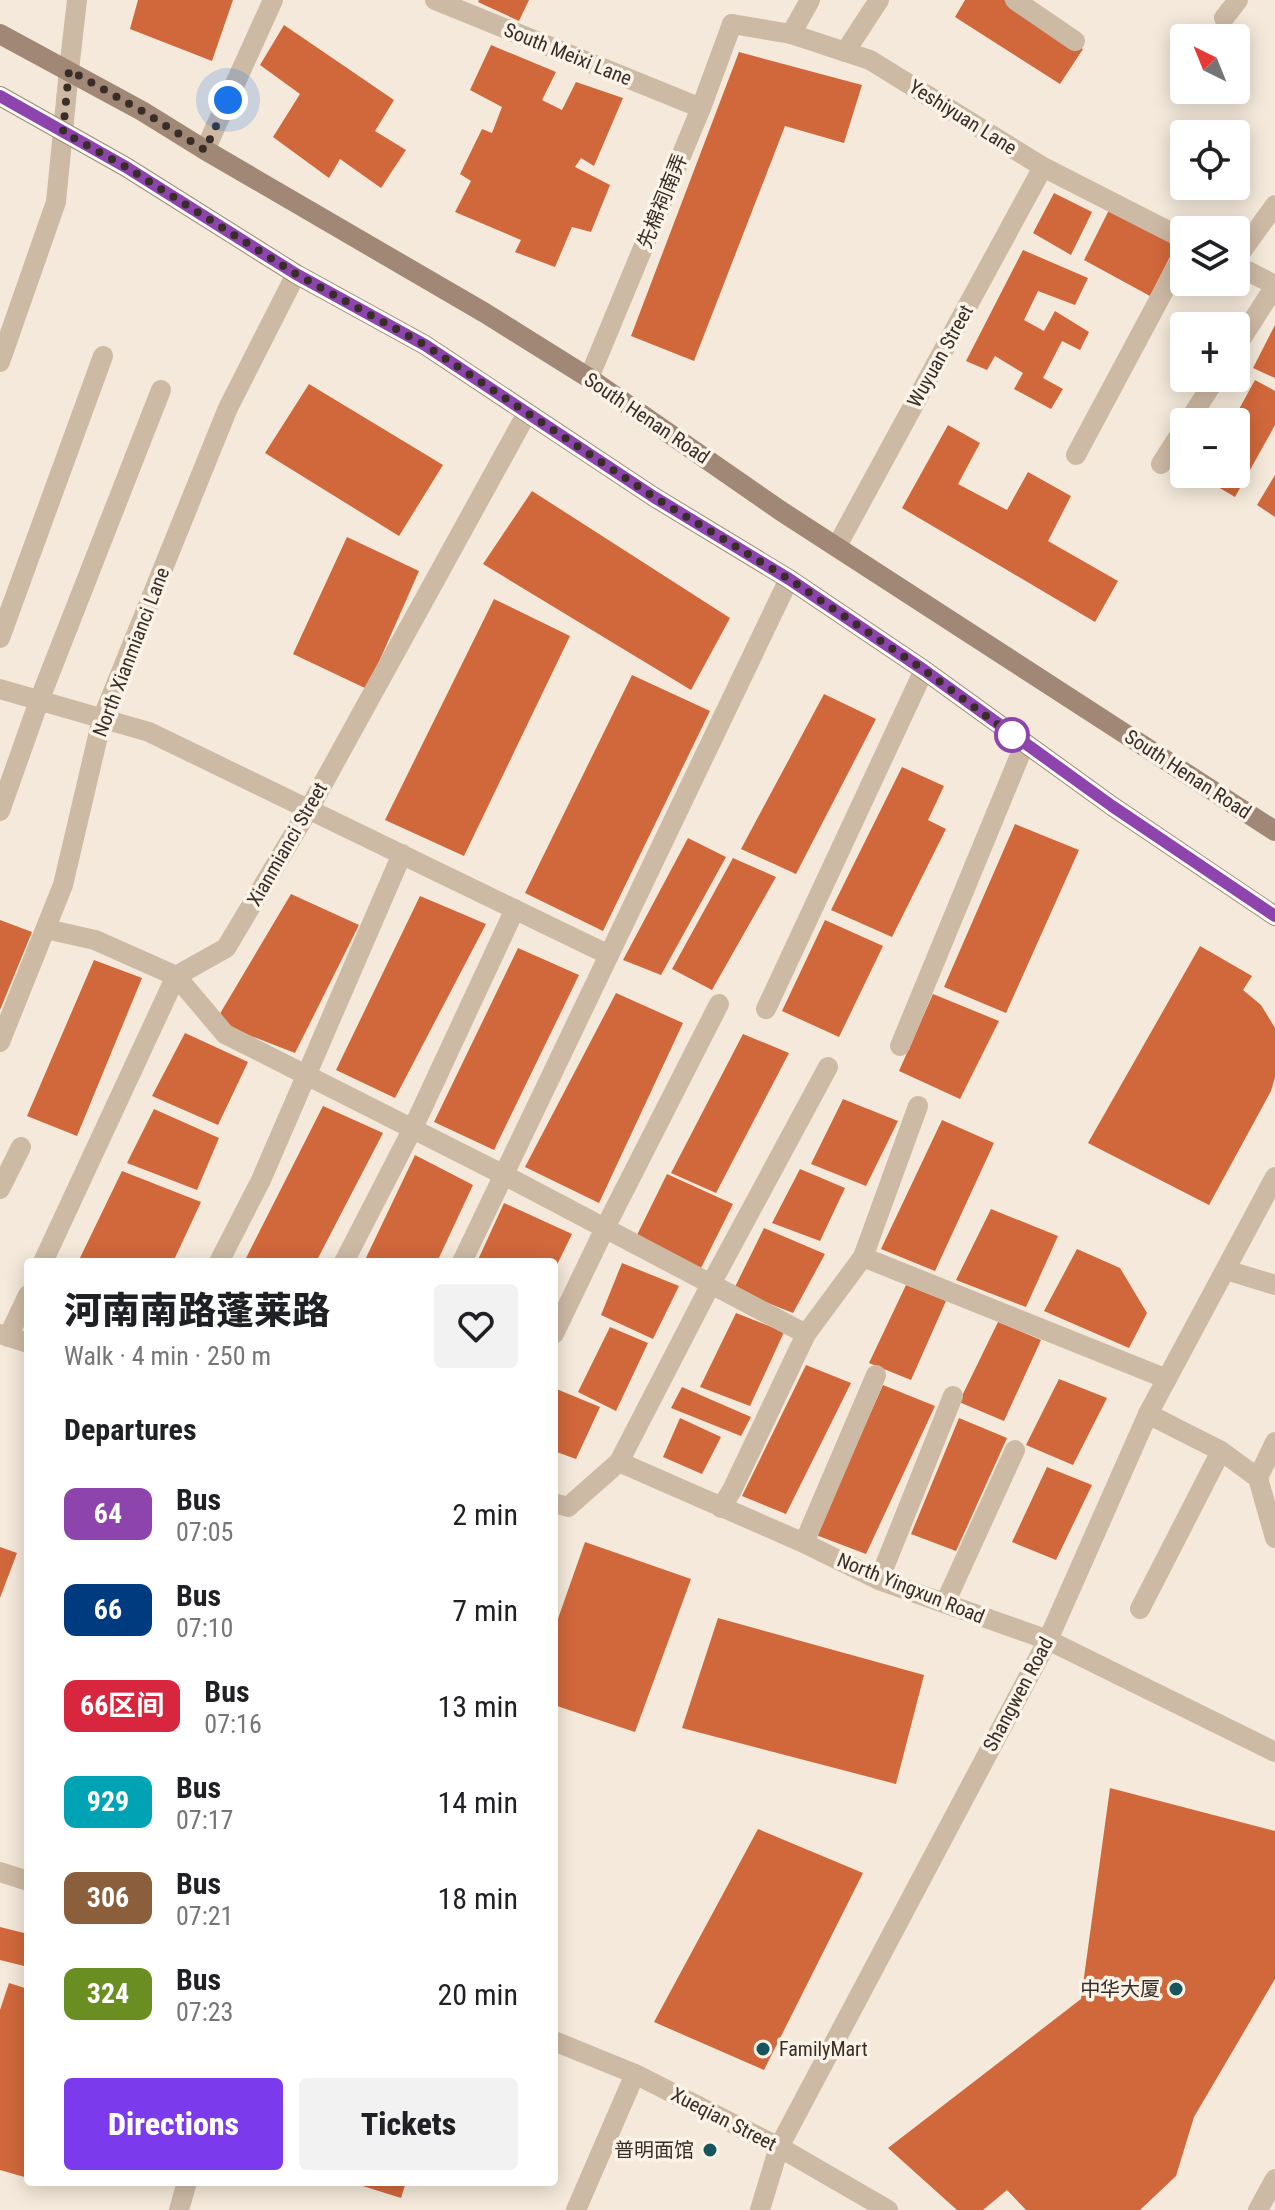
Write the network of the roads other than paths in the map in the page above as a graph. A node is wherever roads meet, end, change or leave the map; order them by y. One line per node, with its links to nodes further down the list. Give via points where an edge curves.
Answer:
1 (77, 0): 14 (street)
2 (273, 0): 18 (street)
3 (435, 0): 16 (street, South Meixi Lane)
4 (810, 0): 11 (street)
5 (879, 0): 13 (street)
6 (1238, 0): 8 (street)
7 (1027, 3): 12 (street)
8 (1224, 18)
9 (732, 24): 11 (street, Yeshiyuan Lane); 16 (street, 先棉祠南弄)
10 (0, 34): 14 (main road, South Henan Road)
11 (791, 34): 13 (street, Yeshiyuan Lane)
12 (1075, 41)
13 (845, 52): 19 (street, Yeshiyuan Lane, via 870,60)
14 (69, 70): 17 (street); 18 (main road, South Henan Road)
15 (0, 96): 17 (main road)
16 (701, 108): 30 (street, 先棉祠南弄)
17 (63, 132): 24 (main road); 29 (street, via 56,202)
18 (205, 150): 30 (main road, South Henan Road)
19 (1043, 167): 21 (street, Yeshiyuan Lane); 36 (street, Wuyuan Street)
20 (1275, 205): 22 (street)
21 (1170, 232)
22 (1250, 240)
23 (1250, 273): 26 (street)
24 (296, 274): 32 (main road, via 425,345); 42 (street, North Xianmianci Lane, via 228,408)
25 (1170, 279): 34 (street)
26 (1275, 286): 27 (street)
27 (1250, 325)
28 (103, 356): 38 (street)
29 (0, 362)
30 (589, 378): 36 (main road, South Henan Road)
31 (161, 390): 41 (street)
32 (527, 413): 37 (main road); 44 (street, Xianmianci Street)
33 (1170, 450): 35 (street)
34 (1076, 455)
35 (1161, 464)
36 (837, 546): 46 (main road, South Henan Road)
37 (789, 579): 39 (main road); 51 (street)
38 (0, 638)
39 (924, 670): 43 (main road); 54 (street)
40 (0, 689): 41 (street)
41 (39, 701): 42 (street); 45 (street)
42 (102, 719): 44 (street, via 149,732); 50 (street, North Xianmianci Lane, via 63,885)
43 (1025, 743): 49 (main road); 56 (street)
44 (309, 809): 47 (street); 52 (street, Xianmianci Street, via 226,948)
45 (0, 811)
46 (1275, 831)
47 (402, 854): 48 (street); 58 (street)
48 (515, 909): 51 (street); 60 (street)
49 (1275, 916)
50 (46, 929): 52 (street, via 95,940); 55 (street, North Xianmianci Lane)
51 (609, 955): 62 (street)
52 (176, 976): 58 (street, via 225,1034); 67 (street)
53 (719, 1004): 65 (street)
54 (766, 1009)
55 (0, 1042)
56 (900, 1046)
57 (828, 1067): 72 (street)
58 (308, 1075): 60 (street); 68 (street)
59 (918, 1106): 66 (street)
60 (413, 1128): 62 (street); 69 (street)
61 (21, 1147): 64 (street)
62 (504, 1175): 65 (street); 70 (street)
63 (1275, 1177): 71 (street, Shangwen Road)
64 (0, 1189)
65 (605, 1228): 72 (street); 75 (street)
66 (863, 1257): 76 (street); 79 (street)
67 (45, 1258)
68 (221, 1258)
69 (346, 1258)
70 (464, 1258)
71 (1226, 1270): 73 (street); 79 (street, Shangwen Road)
72 (711, 1284): 76 (street); 85 (street)
73 (1275, 1285)
74 (24, 1306): 77 (street)
75 (558, 1326)
76 (806, 1334): 88 (street)
77 (12, 1338)
78 (876, 1375): 90 (street)
79 (1167, 1379): 81 (street, Shangwen Road)
80 (953, 1396): 91 (street)
81 (1148, 1414): 84 (street); 94 (street, Shangwen Road)
82 (1275, 1442): 86 (street)
83 (1015, 1450): 92 (street)
84 (1221, 1451): 86 (street); 93 (street)
85 (619, 1462): 87 (street, via 568,1507); 88 (street, North Yingxun Road)
86 (1258, 1478): 89 (street)
87 (558, 1504)
88 (721, 1508): 90 (street, North Yingxun Road)
89 (1275, 1538)
90 (804, 1543): 91 (street, North Yingxun Road)
91 (879, 1580): 92 (street, North Yingxun Road)
92 (945, 1603): 94 (street, North Yingxun Road)
93 (1140, 1609)
94 (1048, 1640): 95 (street, North Yingxun Road); 100 (street, Shangwen Road)
95 (1275, 1752)
96 (0, 1872): 97 (street)
97 (24, 1880)
98 (558, 2043): 99 (street, Xueqian Street)
99 (635, 2074): 100 (street, Xueqian Street); 104 (street)
100 (779, 2147): 105 (street, Shangwen Road); 106 (street, Xueqian Street)
101 (1275, 2179): 107 (street)
102 (186, 2186): 103 (street)
103 (179, 2210)
104 (576, 2210)
105 (760, 2210)
106 (888, 2210)
107 (1258, 2210)

